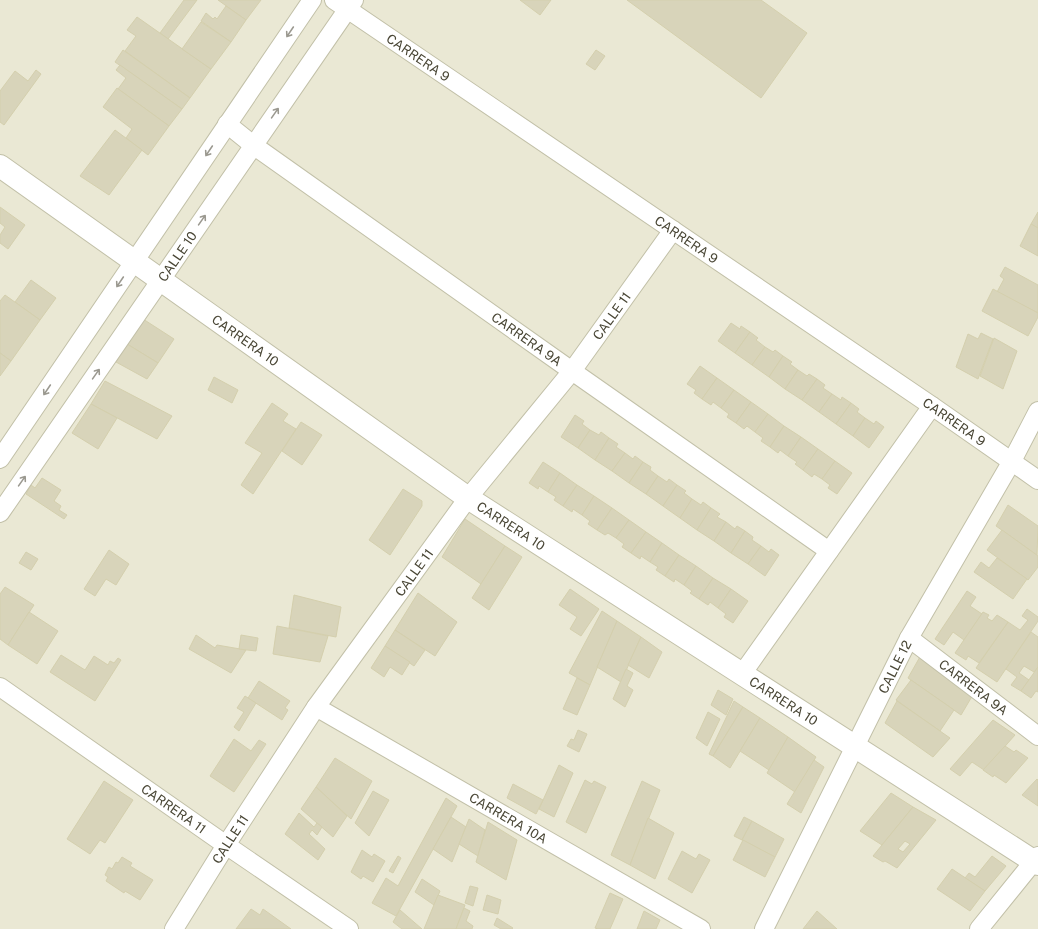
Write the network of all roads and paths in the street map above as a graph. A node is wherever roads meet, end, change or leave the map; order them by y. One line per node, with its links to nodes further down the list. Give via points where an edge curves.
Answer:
1 (312, 0): 3 (street, one-way to 3)
2 (345, 3): 4 (street, CALLE 10, one-way to 2); 6 (street, CARRERA 9)
3 (228, 124): 4 (street, CARRERA 9A); 7 (street, one-way to 7)
4 (253, 145): 8 (street, CALLE 10, one-way to 4); 9 (street, CARRERA 9A)
5 (0, 166): 7 (street, CARRERA 10)
6 (673, 230): 9 (street, CALLE 11); 10 (street, CARRERA 9)
7 (134, 261): 8 (street, CARRERA 10); 12 (street, one-way to 12)
8 (161, 279): 15 (street, CARRERA 10); 16 (street, CALLE 10, one-way to 8)
9 (572, 371): 15 (street, CALLE 11); 17 (street, CARRERA 9A)
10 (932, 406): 13 (street, CARRERA 9); 17 (street)
11 (1038, 411): 13 (street, CALLE 12)
12 (0, 459)
13 (1012, 462): 14 (street, CARRERA 9); 18 (street, CALLE 12)
14 (1038, 480)
15 (468, 498): 19 (street, CARRERA 10); 21 (street, CALLE 11)
16 (0, 513)
17 (829, 551): 19 (street)
18 (909, 638): 22 (street, CARRERA 9A); 23 (street, CALLE 12)
19 (742, 674): 23 (street, CARRERA 10)
20 (0, 687): 24 (street, CARRERA 11)
21 (316, 707): 24 (street, CALLE 11); 28 (street, CARRERA 10A)
22 (1038, 736)
23 (855, 747): 25 (street, CARRERA 10); 29 (street, CALLE 12)
24 (226, 845): 26 (street, CALLE 11); 27 (street, CARRERA 11)
25 (1037, 860): 30 (street)
26 (174, 929)
27 (349, 929)
28 (701, 929)
29 (764, 929)
30 (979, 929)

